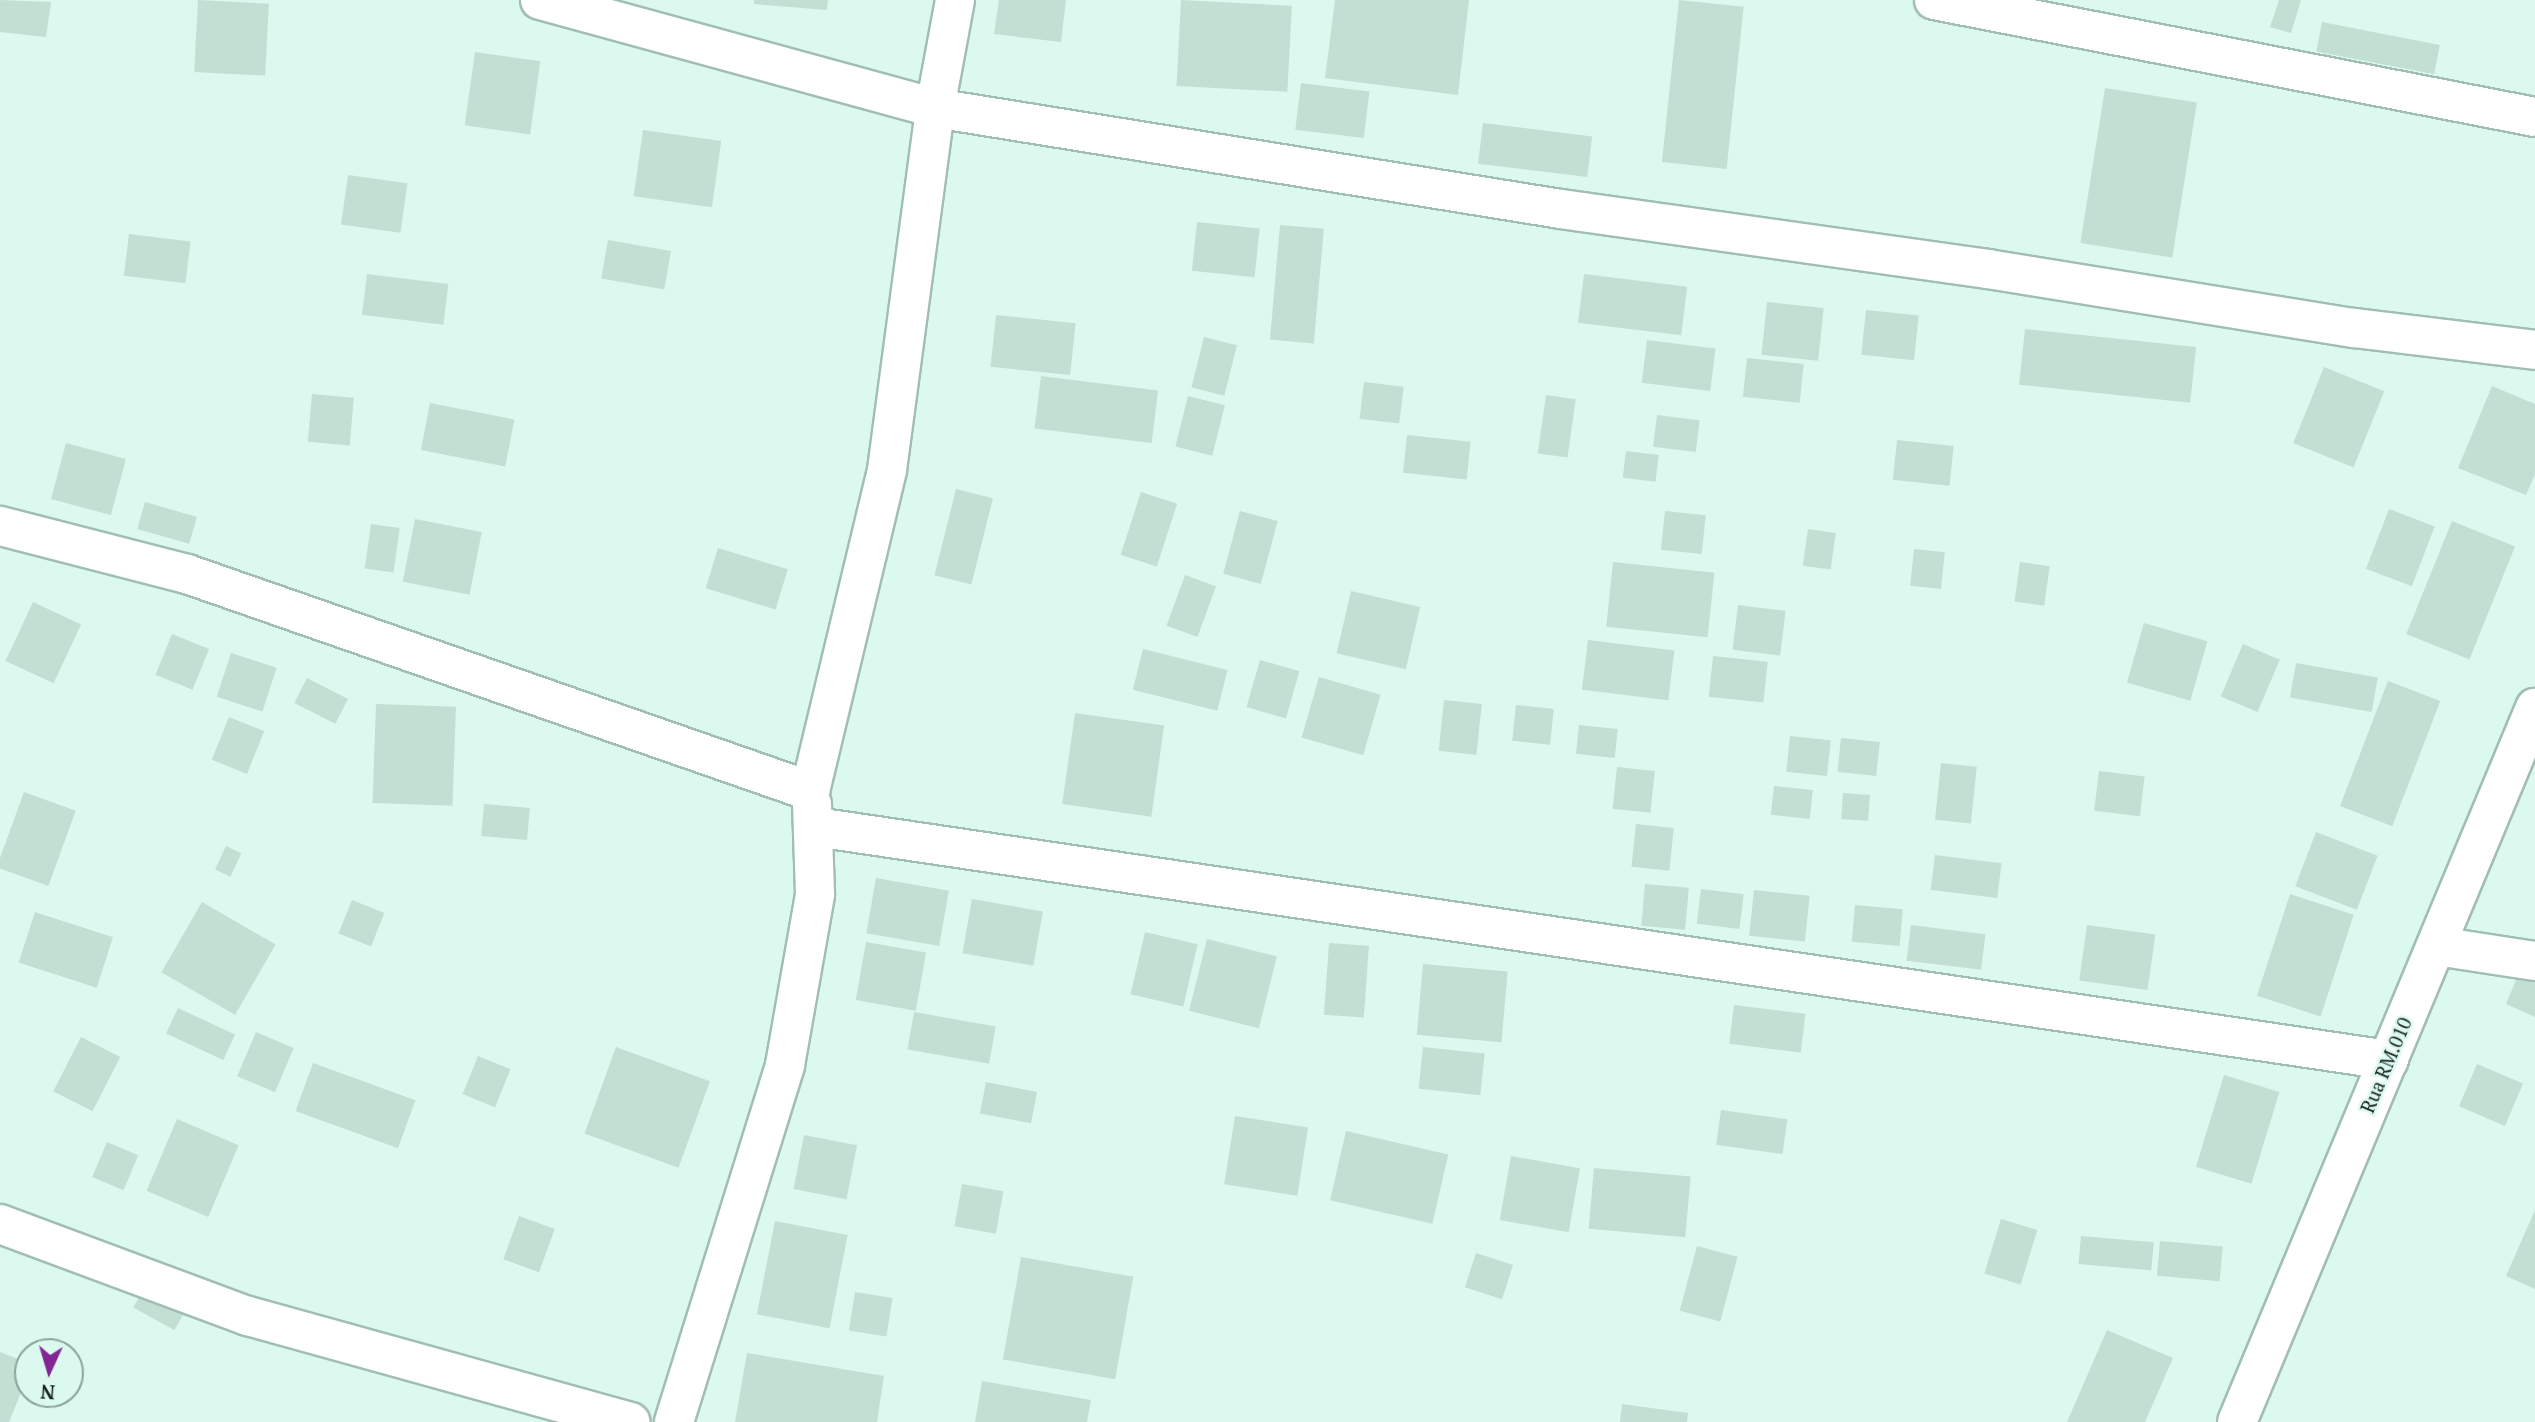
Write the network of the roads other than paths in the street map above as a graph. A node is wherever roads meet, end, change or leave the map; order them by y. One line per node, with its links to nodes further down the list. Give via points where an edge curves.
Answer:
1 (540, 0): 4 (street)
2 (955, 0): 4 (street)
3 (1934, 0): 5 (street)
4 (935, 108): 6 (street, via 1561,209 1988,269 2354,328); 9 (street, via 887,470)
5 (2535, 117)
6 (2535, 350)
7 (0, 526): 9 (street, via 187,574)
8 (2535, 708): 10 (street, Rua RM.010)
9 (813, 809): 12 (street); 15 (street, via 815,894 785,1065)
10 (2436, 946): 11 (street); 12 (street, Rua RM.010)
11 (2535, 961)
12 (2389, 1060): 16 (street, Rua RM.010)
13 (0, 1224): 14 (street, via 248,1316)
14 (631, 1422)
15 (674, 1422)
16 (2237, 1422)

